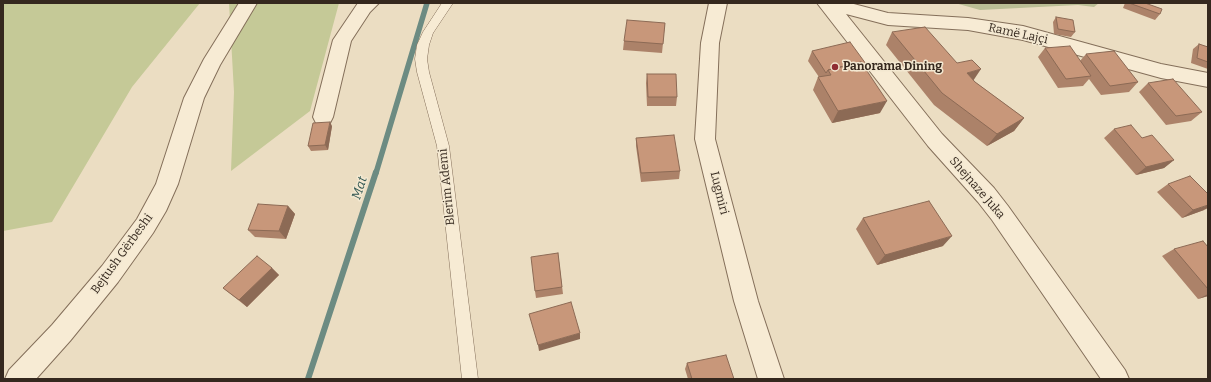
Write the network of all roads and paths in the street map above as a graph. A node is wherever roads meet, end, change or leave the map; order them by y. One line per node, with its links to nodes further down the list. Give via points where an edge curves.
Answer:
1 (248, 3): 8 (street, Bejtush Gërbeshi, via 211,64 194,98 167,184 145,226 110,274 61,333)
2 (370, 3): 7 (street, via 342,40)
3 (448, 3): 9 (lane, Blerim Ademi, via 428,32 421,59 422,72 443,146)
4 (718, 3): 10 (street, Lugmiri, via 710,43 705,139 746,302)
5 (827, 4): 6 (street, Ramë Lajçi, via 888,19 968,24 1023,33 1161,71); 11 (street, Shejnaze Juka, via 935,140 995,207)
6 (1208, 80)
7 (323, 117)
8 (18, 379)
9 (470, 379)
10 (771, 379)
11 (1116, 379)

